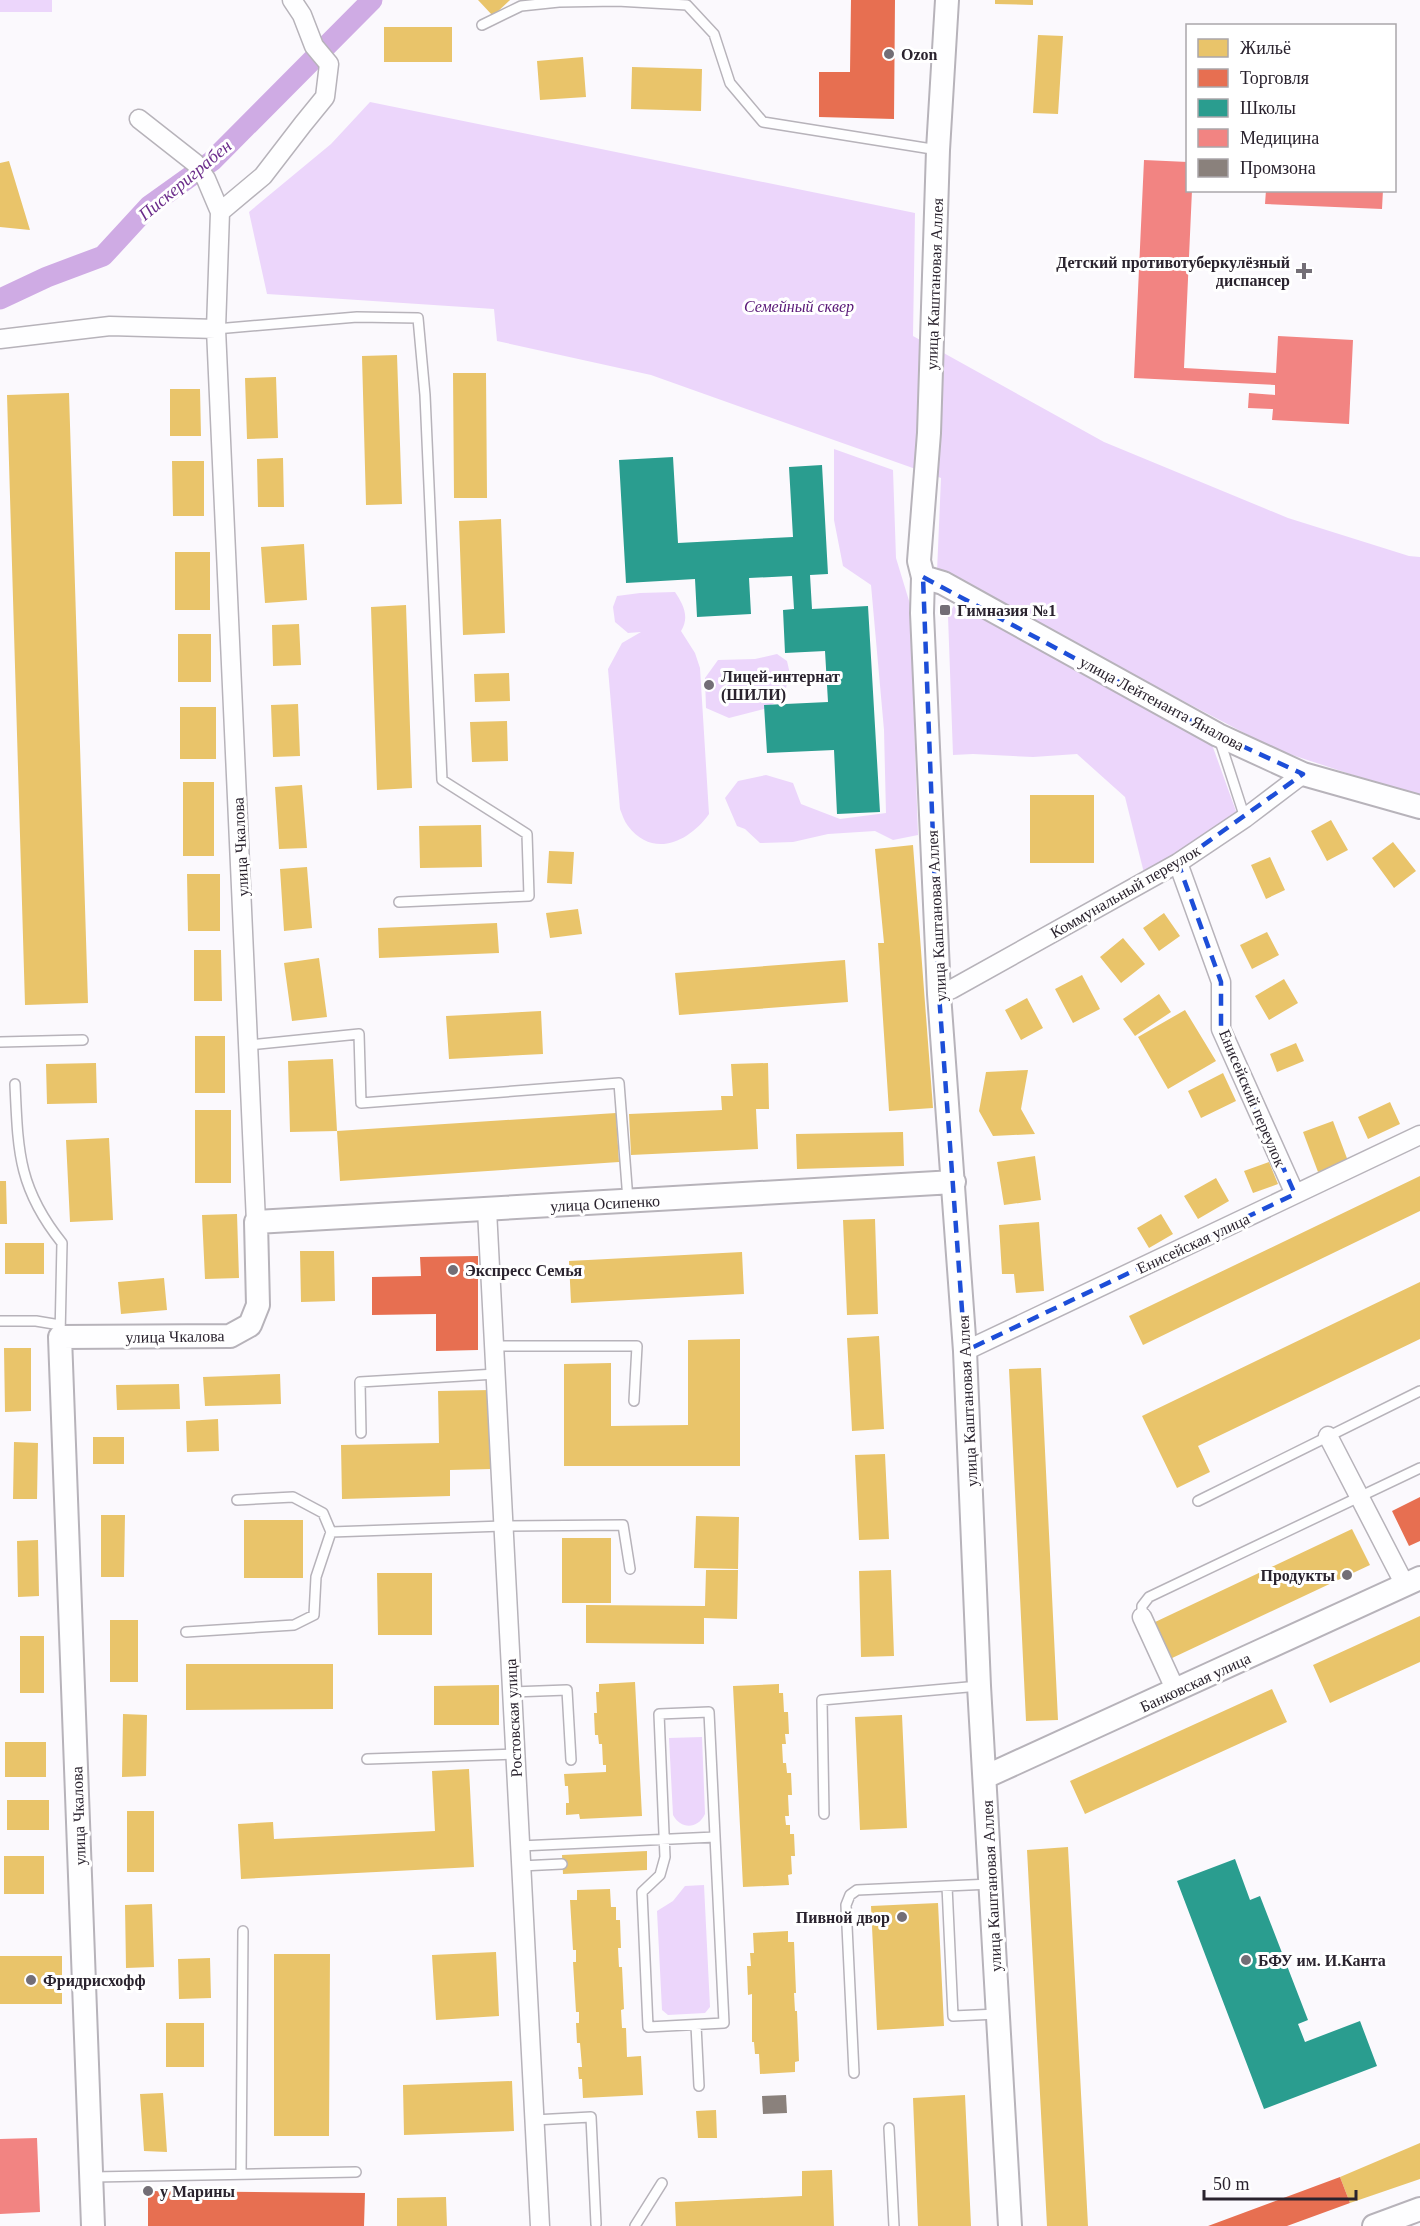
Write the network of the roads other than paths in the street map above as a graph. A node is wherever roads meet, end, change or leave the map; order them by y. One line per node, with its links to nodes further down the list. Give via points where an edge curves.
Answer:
1 (292, 0): 6 (street, via 314,46 329,64 326,98 263,176)
2 (947, 0): 5 (street, улица Каштановая Аллея)
3 (483, 25): 5 (lane, via 521,6 559,2 687,5 714,34 730,83 764,122)
4 (139, 119): 6 (street, via 195,163)
5 (938, 150): 9 (street, улица Каштановая Аллея, via 929,433 919,561)
6 (220, 212): 7 (street, улица Чкалова)
7 (216, 329): 8 (street, via 110,326); 15 (lane, via 357,317 418,318 426,395 442,780 527,834 529,896); 19 (street, улица Чкалова)
8 (0, 339)
9 (922, 573): 10 (street, улица Лейтенанта Яналова); 16 (street, улица Каштановая Аллея)
10 (1218, 735): 11 (street, улица Лейтенанта Яналова); 13 (lane)
11 (1303, 774): 12 (street, улица Лейтенанта Яналова); 13 (street, Коммунальный переулок)
12 (1420, 807)
13 (1245, 818): 14 (street, Коммунальный переулок)
14 (1178, 863): 16 (street, Коммунальный переулок); 23 (street, Енисейский переулок, via 1221,982 1221,1029)
15 (399, 902)
16 (939, 994): 22 (street, улица Каштановая Аллея)
17 (83, 1040): 18 (lane)
18 (0, 1042)
19 (248, 1045): 24 (lane, via 359,1034 361,1103 619,1083); 26 (street, улица Чкалова)
20 (15, 1083): 28 (lane, via 18,1149 24,1179 47,1225 62,1243)
21 (1420, 1135): 23 (street, Енисейская улица)
22 (954, 1182): 24 (street, улица Осипенко); 30 (street, улица Каштановая Аллея)
23 (1295, 1194): 30 (street, Енисейская улица)
24 (629, 1202): 25 (street, улица Осипенко)
25 (487, 1210): 26 (street, улица Осипенко); 29 (street, Ростовская улица)
26 (256, 1222): 28 (street, улица Чкалова, via 258,1305 250,1325 230,1336)
27 (0, 1321): 28 (lane, via 36,1321)
28 (60, 1331): 70 (street, улица Чкалова)
29 (494, 1346): 31 (street, Ростовская улица); 33 (lane, via 637,1346)
30 (965, 1352): 46 (street, улица Каштановая Аллея)
31 (496, 1374): 34 (lane, via 360,1382); 40 (street, Ростовская улица)
32 (1420, 1391): 35 (lane)
33 (634, 1401)
34 (361, 1433)
35 (1328, 1436): 37 (street, Банковская улица); 39 (lane)
36 (1420, 1468): 37 (lane)
37 (1359, 1496): 43 (street, Банковская улица); 44 (lane, via 1149,1597 1142,1606)
38 (237, 1500): 41 (lane, via 293,1497 323,1513)
39 (1198, 1501)
40 (503, 1526): 41 (lane); 42 (lane, via 623,1525); 48 (street, Ростовская улица)
41 (331, 1532): 45 (lane, via 316,1577 314,1615 294,1625)
42 (630, 1569)
43 (1412, 1581): 47 (street, Банковская улица)
44 (1142, 1617): 47 (street)
45 (186, 1632)
46 (979, 1686): 52 (street, улица Каштановая Аллея); 53 (lane, via 822,1700)
47 (1176, 1691): 52 (street, Банковская улица)
48 (512, 1692): 49 (street, Ростовская улица); 51 (lane, via 567,1690)
49 (515, 1754): 50 (lane); 56 (street, Ростовская улица)
50 (367, 1759)
51 (571, 1760)
52 (985, 1777): 59 (street, улица Каштановая Аллея)
53 (824, 1814)
54 (715, 1837): 55 (lane); 55 (lane, via 709,1712 659,1714); 63 (lane, via 724,2023)
55 (665, 1839): 56 (lane); 63 (lane, via 660,1875 642,1892 648,2027)
56 (520, 1846): 58 (street, Ростовская улица)
57 (562, 1864): 58 (lane)
58 (521, 1866): 66 (street, Ростовская улица)
59 (991, 1884): 60 (lane); 62 (street, улица Каштановая Аллея)
60 (947, 1886): 62 (lane, via 953,2016); 64 (lane, via 857,1890 850,1895 846,1905)
61 (243, 1931): 69 (lane)
62 (998, 2014): 78 (street, улица Каштановая Аллея)
63 (696, 2025): 65 (lane)
64 (854, 2073)
65 (699, 2086)
66 (534, 2120): 73 (lane, via 591,2117); 75 (street, Ростовская улица)
67 (889, 2128): 77 (lane)
68 (356, 2172): 69 (lane)
69 (241, 2174): 70 (lane)
70 (90, 2177): 74 (street, улица Чкалова)
71 (662, 2183): 76 (lane)
72 (1420, 2210): 79 (street)
73 (596, 2224)
74 (93, 2226)
75 (540, 2226)
76 (635, 2226)
77 (894, 2226)
78 (1010, 2226)
79 (1374, 2226)

